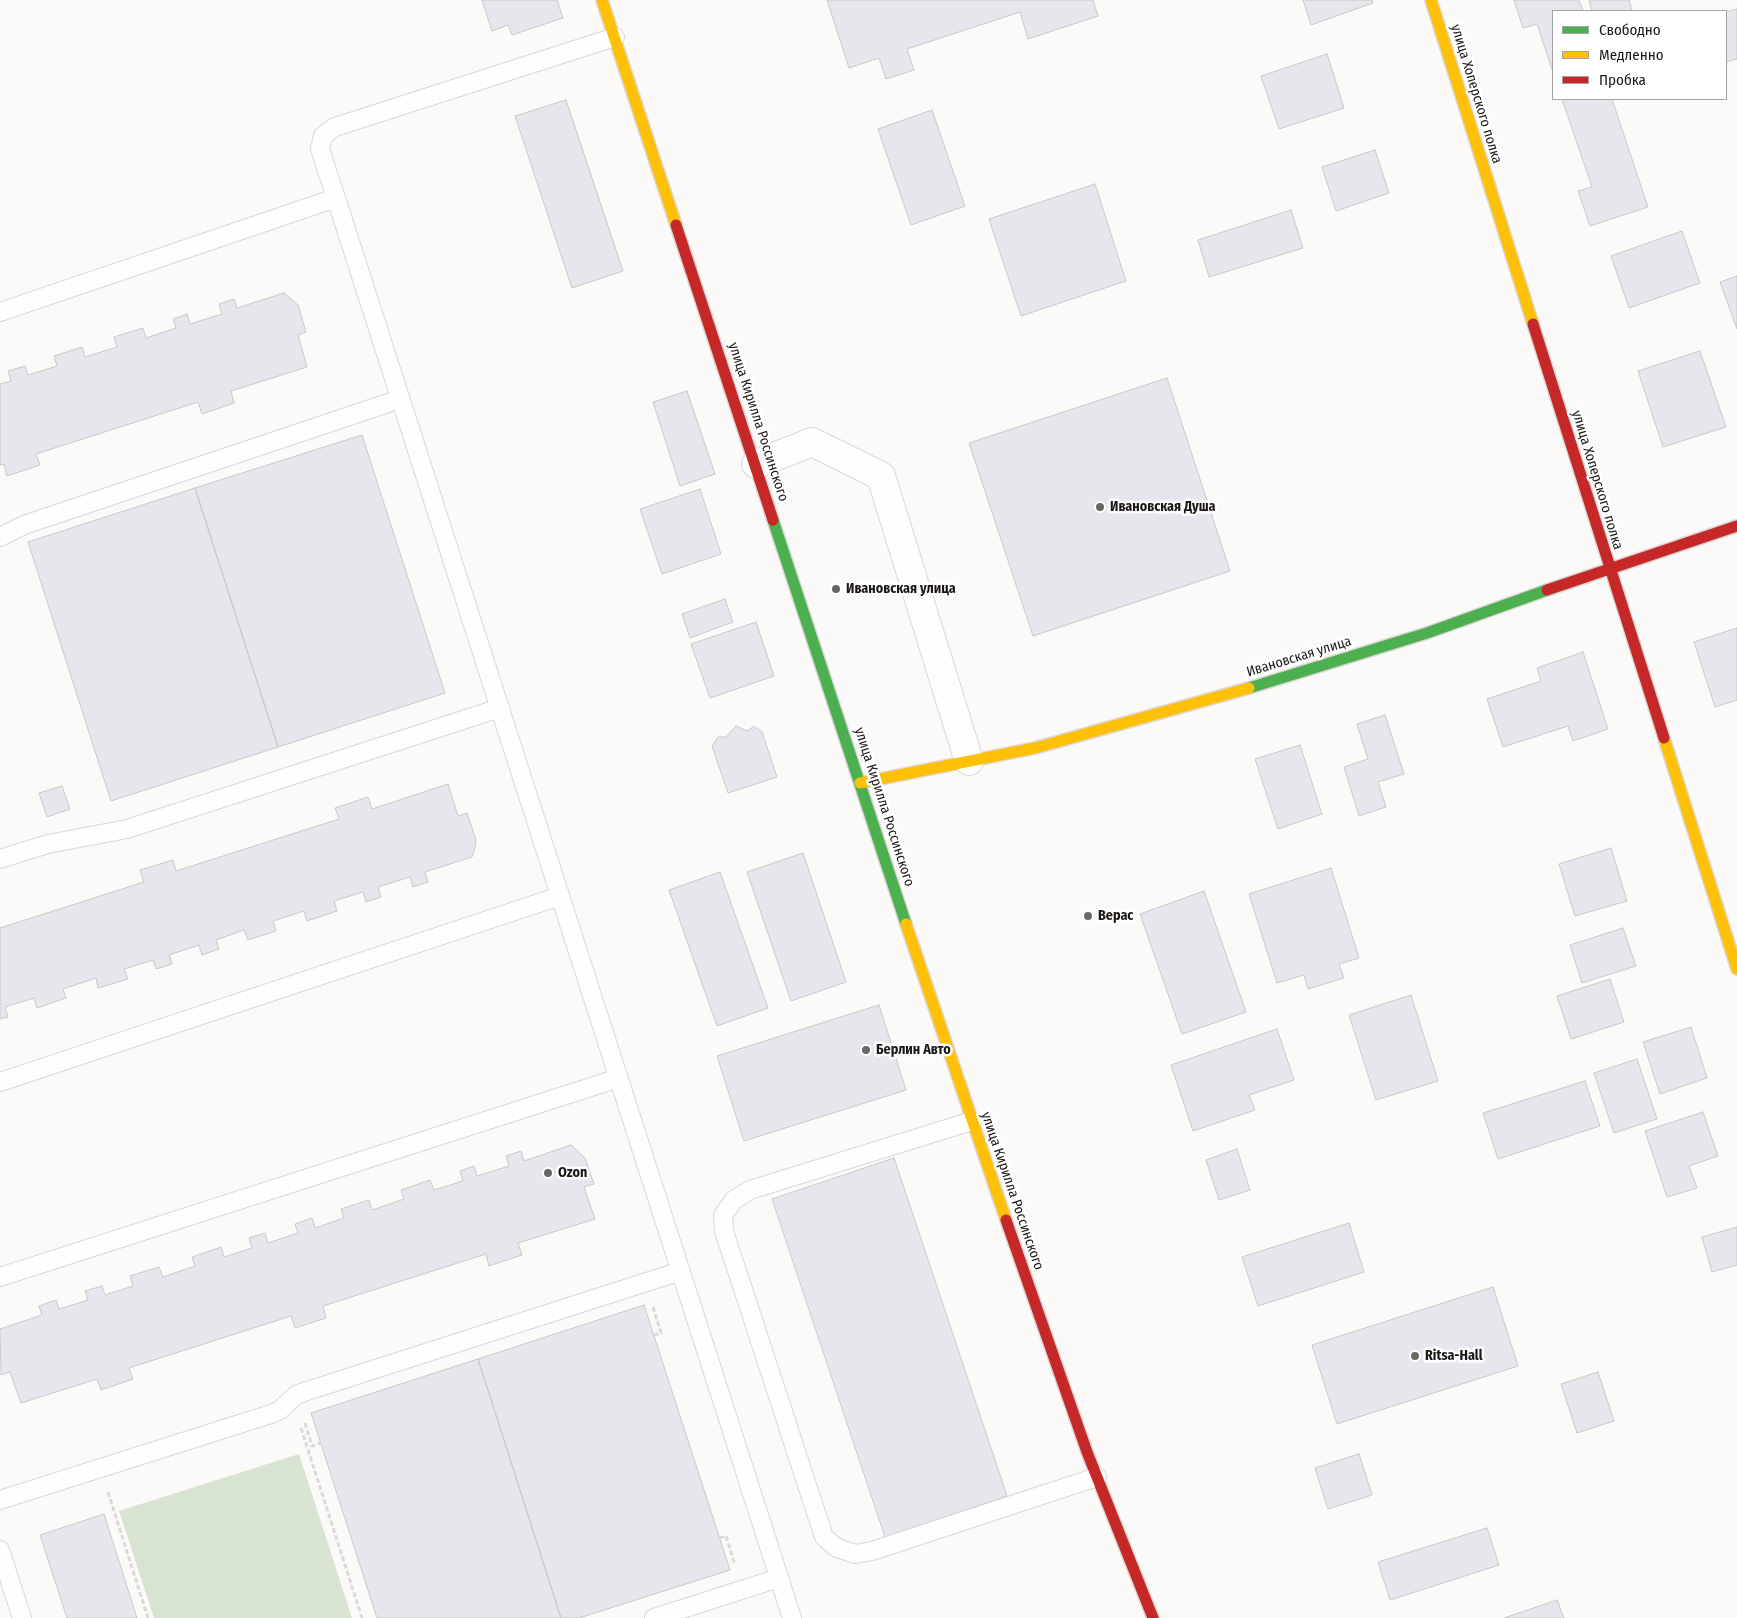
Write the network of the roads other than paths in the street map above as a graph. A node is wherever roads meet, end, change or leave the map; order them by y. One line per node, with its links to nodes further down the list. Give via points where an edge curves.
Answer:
1 (602, 0): 3 (street, улица Кирилла Россинского)
2 (1431, 0): 10 (street, улица Хоперского полка)
3 (615, 37): 4 (lane, via 335,127 323,136 320,149); 7 (street, улица Кирилла Россинского)
4 (336, 198): 5 (lane); 6 (lane)
5 (0, 312)
6 (400, 399): 9 (lane, via 24,525); 11 (lane)
7 (756, 464): 12 (street, via 812,442 882,476); 13 (street, улица Кирилла Россинского)
8 (1737, 526): 10 (street, Ивановская улица)
9 (0, 537)
10 (1609, 568): 12 (street, Ивановская улица, via 1427,633 1186,707 1035,748); 16 (street, улица Хоперского полка)
11 (500, 708): 14 (lane, via 127,829 48,844); 15 (lane)
12 (969, 762): 13 (street, Ивановская улица)
13 (860, 783): 19 (street, улица Кирилла Россинского)
14 (0, 859)
15 (560, 896): 17 (lane); 18 (lane)
16 (1737, 969)
17 (619, 1078): 20 (lane); 21 (lane)
18 (0, 1082)
19 (972, 1121): 22 (street, улица Кирилла Россинского); 22 (lane, via 750,1190 734,1200 723,1215 724,1232 824,1537 837,1548 854,1554 872,1551)
20 (681, 1271): 23 (lane, via 307,1391 271,1414); 25 (lane)
21 (0, 1278)
22 (1097, 1477): 29 (street, улица Кирилла Россинского)
23 (0, 1500)
24 (0, 1550): 26 (lane)
25 (779, 1578): 27 (lane); 28 (lane)
26 (22, 1618)
27 (654, 1618)
28 (792, 1618)
29 (1153, 1618)

